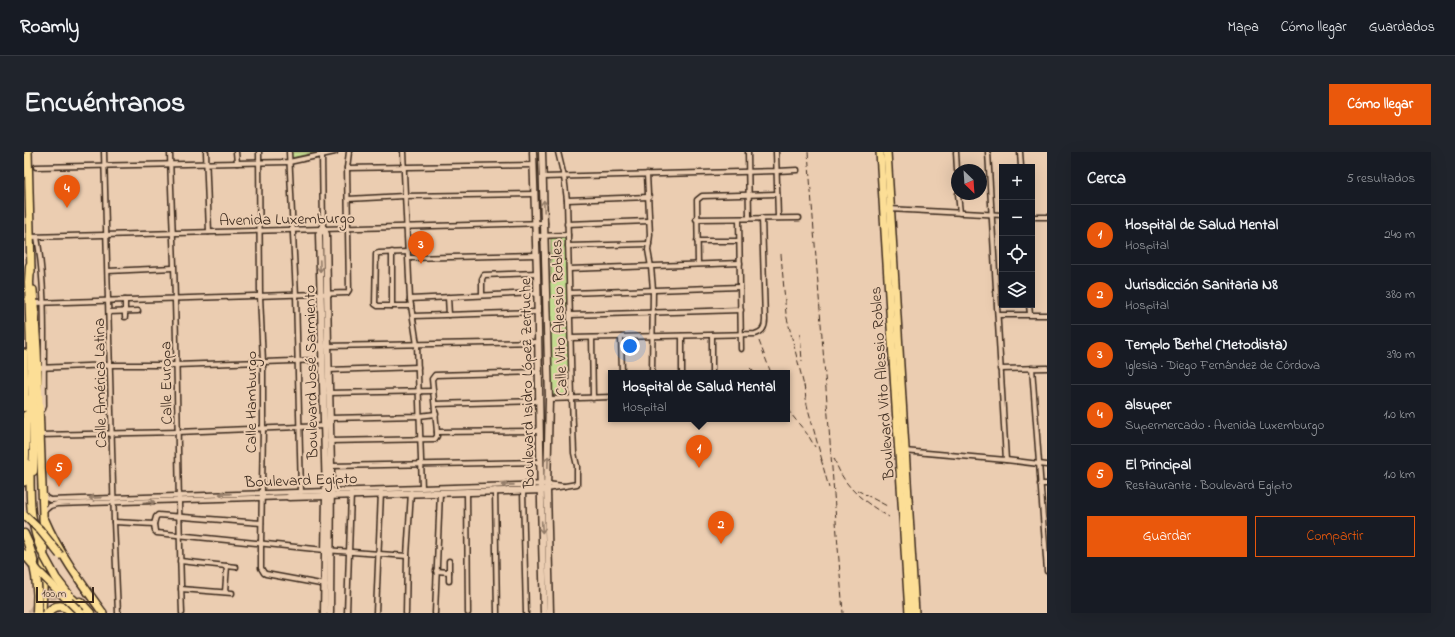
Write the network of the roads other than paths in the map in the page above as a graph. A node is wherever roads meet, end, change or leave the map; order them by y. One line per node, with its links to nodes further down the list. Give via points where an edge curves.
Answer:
1 (28, 152): 76 (main road)
2 (104, 152): 30 (street, Calle América Latina)
3 (170, 152): 26 (street, Calle Europa)
4 (206, 152): 23 (street)
5 (236, 152): 24 (street)
6 (259, 152): 25 (street, Calle Hamburgo)
7 (289, 152): 22 (street)
8 (335, 152): 21 (street)
9 (349, 152): 33 (street)
10 (403, 152): 31 (street)
11 (533, 152): 29 (main road, Boulevard Isidro López Zertuche)
12 (542, 152): 38 (main road, Boulevard Isidro López Zertuche)
13 (558, 152): 39 (street, Calle Vito Alessio Robles)
14 (748, 152): 35 (street)
15 (776, 152): 36 (street)
16 (880, 152): 40 (main road, Boulevard Vito Alessio Robles)
17 (887, 152): 40 (main road, Boulevard Vito Alessio Robles)
18 (956, 152): 27 (street)
19 (988, 152): 51 (street)
20 (1020, 152): 28 (street)
21 (323, 153): 22 (street); 66 (street, Boulevard José Sarmiento)
22 (289, 162): 25 (street); 69 (street)
23 (207, 163): 24 (street); 26 (street); 70 (street)
24 (237, 163): 25 (street)
25 (259, 163): 68 (street, Calle Hamburgo)
26 (170, 164): 30 (street); 71 (street, Calle Europa)
27 (957, 164)
28 (1021, 164)
29 (534, 165): 31 (street); 41 (main road, Boulevard Isidro López Zertuche)
30 (104, 166): 32 (street); 72 (street, Calle América Latina)
31 (403, 166): 33 (street); 43 (street)
32 (36, 168)
33 (347, 168): 46 (street)
34 (797, 170): 36 (street)
35 (748, 172): 36 (street); 37 (street); 44 (street)
36 (777, 172): 42 (street)
37 (647, 174): 39 (street); 45 (street)
38 (543, 177): 39 (street); 62 (main road, Boulevard Isidro López Zertuche, one-way to 38)
39 (564, 177): 47 (street, Calle Vito Alessio Robles)
40 (885, 180): 49 (main road, Boulevard Vito Alessio Robles)
41 (534, 194): 43 (street); 63 (main road, Boulevard Isidro López Zertuche)
42 (777, 194): 44 (street); 54 (street)
43 (404, 196): 46 (street); 65 (street)
44 (748, 196): 56 (street); 59 (street, via 702,196 697,200)
45 (648, 197): 47 (street); 61 (street)
46 (348, 199): 67 (street)
47 (567, 200): 64 (street, Calle Vito Alessio Robles)
48 (959, 200): 50 (street)
49 (887, 208): 50 (street); 176 (main road, Boulevard Vito Alessio Robles)
50 (960, 213): 51 (street)
51 (991, 215): 52 (street); 121 (street)
52 (999, 215)
53 (1035, 216): 55 (street)
54 (778, 217): 57 (street); 58 (street)
55 (1047, 217)
56 (749, 218): 57 (street); 60 (street)
57 (762, 218): 125 (street, via 765,326 762,331 755,334)
58 (799, 218)
59 (696, 219): 60 (street); 78 (street)
60 (739, 219): 79 (street)
61 (650, 221): 64 (street); 80 (street)
62 (545, 223): 63 (street, Avenida Luxemburgo); 75 (main road, Boulevard Isidro López Zertuche)
63 (535, 224): 65 (street, Avenida Luxemburgo); 74 (main road, Boulevard Isidro López Zertuche)
64 (568, 224): 73 (street, Calle Vito Alessio Robles)
65 (406, 227): 67 (street, Avenida Luxemburgo); 83 (street)
66 (323, 228): 67 (street, Avenida Luxemburgo); 69 (street, Avenida Luxemburgo); 97 (main road, Boulevard José Sarmiento, via 326,234)
67 (348, 229): 97 (street, via 349,290 346,293)
68 (260, 230): 69 (street, Avenida Luxemburgo); 70 (street, Avenida Luxemburgo); 101 (street, Calle Hamburgo)
69 (293, 230): 99 (street)
70 (209, 232): 71 (street, Avenida Luxemburgo)
71 (172, 233): 72 (street, Avenida Luxemburgo); 90 (street, Calle Europa)
72 (107, 235): 77 (street, Avenida Luxemburgo); 92 (street, Calle América Latina)
73 (568, 235): 75 (street); 81 (street, Calle Vito Alessio Robles)
74 (536, 236): 75 (street); 84 (main road, Boulevard Isidro López Zertuche)
75 (545, 236): 159 (main road, Boulevard Isidro López Zertuche)
76 (30, 237): 77 (street, Avenida Luxemburgo); 88 (main road)
77 (37, 237): 107 (street)
78 (697, 241): 79 (street); 87 (street)
79 (739, 241): 86 (street)
80 (649, 244): 81 (street); 89 (street)
81 (568, 246): 91 (street, Calle Vito Alessio Robles)
82 (392, 252): 83 (street); 109 (street); 109 (street, via 375,255 375,304)
83 (408, 252): 85 (street)
84 (536, 255): 85 (street); 93 (main road, Boulevard Isidro López Zertuche)
85 (409, 258): 104 (street)
86 (740, 263): 87 (street); 94 (street)
87 (698, 264): 89 (street)
88 (30, 266): 108 (main road); 183 (highway)
89 (651, 267): 91 (street); 95 (street)
90 (173, 268): 92 (street); 103 (street, Calle Europa)
91 (569, 269): 96 (street, Calle Vito Alessio Robles)
92 (108, 271): 106 (street, Calle América Latina)
93 (537, 273): 98 (main road, Boulevard Isidro López Zertuche); 100 (street, via 484,275)
94 (740, 287): 95 (street); 112 (street)
95 (653, 290): 96 (street); 117 (street)
96 (570, 292): 120 (street, Calle Vito Alessio Robles)
97 (324, 294): 99 (street); 134 (main road, Boulevard José Sarmiento)
98 (537, 294): 100 (street); 116 (main road, Boulevard Isidro López Zertuche)
99 (296, 295): 101 (street); 137 (street)
100 (482, 295): 102 (street)
101 (260, 296): 103 (street); 139 (street, Calle Hamburgo)
102 (448, 297): 104 (street); 119 (street)
103 (175, 299): 105 (street); 141 (street, Calle Europa)
104 (410, 299): 110 (street)
105 (125, 300): 106 (street); 115 (street)
106 (109, 301): 107 (street); 114 (street, Calle América Latina)
107 (44, 303): 108 (street); 143 (street)
108 (34, 304): 143 (main road)
109 (392, 306): 110 (street)
110 (411, 306): 123 (street)
111 (1030, 308): 118 (street)
112 (741, 310): 117 (street); 125 (street)
113 (138, 311): 115 (street)
114 (109, 312): 115 (street); 140 (street, Calle América Latina)
115 (125, 312): 124 (street)
116 (536, 312): 119 (street); 132 (main road, Boulevard Isidro López Zertuche)
117 (653, 312): 120 (street); 127 (street)
118 (1030, 314): 121 (street); 122 (street)
119 (449, 315): 123 (street)
120 (571, 315): 130 (street, Calle Vito Alessio Robles)
121 (998, 315): 144 (street)
122 (1047, 315)
123 (414, 316): 133 (street)
124 (125, 317)
125 (741, 334): 126 (street); 135 (street)
126 (712, 335): 128 (street); 151 (street)
127 (653, 336): 128 (street); 129 (street); 149 (street)
128 (682, 336): 150 (street)
129 (622, 337): 131 (street); 148 (street)
130 (571, 338): 131 (street); 157 (street, Calle Vito Alessio Robles)
131 (592, 338): 158 (street)
132 (538, 342): 133 (street); 152 (main road, Boulevard Isidro López Zertuche)
133 (417, 345): 134 (street); 142 (street)
134 (325, 346): 138 (main road, Boulevard José Sarmiento); 147 (main road, Boulevard José Sarmiento)
135 (741, 349)
136 (24, 353): 161 (main road)
137 (298, 360): 138 (street); 139 (street); 167 (street)
138 (322, 360): 155 (main road, Boulevard José Sarmiento)
139 (263, 362): 141 (street); 168 (street, Calle Hamburgo)
140 (111, 365): 141 (street); 143 (street); 171 (street, Calle América Latina)
141 (176, 365): 170 (street, Calle Europa)
142 (418, 367): 147 (street); 153 (street)
143 (40, 368): 173 (main road)
144 (1000, 368): 145 (street); 177 (street)
145 (1032, 368): 146 (street); 180 (street)
146 (1047, 368)
147 (328, 370): 155 (main road, Boulevard José Sarmiento)
148 (622, 370)
149 (652, 370)
150 (682, 370)
151 (712, 370)
152 (538, 372): 154 (street, via 435,375 432,379); 160 (main road, Boulevard Isidro López Zertuche)
153 (418, 391): 154 (street); 155 (street); 164 (street)
154 (433, 391): 162 (street)
155 (326, 393): 165 (main road, Boulevard José Sarmiento); 166 (main road, Boulevard José Sarmiento)
156 (608, 397): 158 (street)
157 (572, 398): 158 (street); 159 (street); 185 (street, Calle Vito Alessio Robles)
158 (593, 398)
159 (549, 399): 188 (main road, Boulevard Isidro López Zertuche, one-way to 159)
160 (539, 401): 162 (street); 169 (main road, Boulevard Isidro López Zertuche)
161 (25, 403): 184 (main road); 238 (main road, bridge, via 29,409 30,421 29,497 32,524 44,556 61,585)
162 (435, 404): 163 (street)
163 (436, 414): 164 (street); 172 (street)
164 (420, 416): 165 (street); 174 (street)
165 (330, 418): 175 (main road, Boulevard José Sarmiento)
166 (324, 426): 167 (street); 175 (main road, Boulevard José Sarmiento)
167 (299, 427): 168 (street); 196 (street)
168 (263, 428): 170 (street); 201 (street, Calle Hamburgo)
169 (539, 431): 172 (street); 178 (main road, Boulevard Isidro López Zertuche)
170 (178, 432): 171 (street); 200 (street, Calle Europa)
171 (112, 433): 173 (street); 203 (street, Calle América Latina)
172 (437, 434): 174 (street, via 435,439)
173 (39, 435): 195 (main road)
174 (420, 440): 175 (street); 179 (street)
175 (328, 441): 182 (main road, Boulevard José Sarmiento); 199 (main road, Boulevard José Sarmiento)
176 (902, 451): 177 (street); 255 (main road, Boulevard Vito Alessio Robles); 256 (main road, Boulevard Vito Alessio Robles)
177 (1006, 460): 180 (street)
178 (541, 462): 179 (street); 188 (main road, Boulevard Isidro López Zertuche)
179 (421, 464): 182 (street); 189 (street)
180 (1039, 464): 181 (street); 186 (street)
181 (1047, 465)
182 (331, 466): 199 (main road, Boulevard José Sarmiento)
183 (33, 471)
184 (24, 482)
185 (577, 484): 188 (street, Boulevard Egipto)
186 (1040, 484): 187 (street); 225 (street)
187 (1047, 484)
188 (544, 487): 191 (street, Boulevard Egipto, one-way to 191); 194 (main road, Boulevard Egipto); 253 (main road, Boulevard Isidro López Zertuche, one-way to 253); 254 (main road, Boulevard Isidro López Zertuche)
189 (422, 488): 192 (street, Boulevard Egipto); 193 (street, Boulevard Egipto)
190 (467, 489): 191 (main road, Boulevard Egipto); 192 (main road, Boulevard Egipto); 250 (street)
191 (495, 489): 194 (main road, Boulevard Egipto); 251 (street)
192 (440, 490): 193 (main road, Boulevard Egipto); 224 (street)
193 (411, 491): 198 (main road, Boulevard Egipto); 219 (street)
194 (523, 491): 252 (street)
195 (42, 492): 203 (street, Boulevard Egipto, one-way to 195, via 50,500); 206 (main road)
196 (301, 492): 199 (street, Boulevard Egipto); 201 (street, Boulevard Egipto)
197 (351, 492): 198 (main road, Boulevard Egipto); 199 (main road, Boulevard Egipto); 216 (street)
198 (381, 492): 218 (street)
199 (329, 493): 202 (main road, Boulevard Egipto); 215 (main road, Boulevard José Sarmiento)
200 (180, 495): 201 (street, Boulevard Egipto, one-way to 200); 203 (street, Boulevard Egipto); 204 (street, Calle Europa)
201 (262, 496): 202 (street, Boulevard Egipto); 204 (street, Boulevard Egipto); 210 (street, Calle Hamburgo)
202 (289, 497)
203 (113, 498): 205 (street, Calle América Latina)
204 (180, 501): 205 (street, Boulevard Egipto, one-way to 204); 208 (street, Calle Europa)
205 (114, 503): 206 (street, Boulevard Egipto, via 53,505); 209 (street, Calle América Latina)
206 (43, 513): 234 (main road); 241 (main road, via 49,530)
207 (24, 515): 240 (main road, bridge, via 60,555)
208 (180, 518): 210 (street); 211 (street, via 158,515); 213 (street, Calle Europa)
209 (114, 522): 211 (street); 242 (street, Calle América Latina)
210 (261, 523): 214 (street, Calle Hamburgo)
211 (154, 524): 213 (street, via 157,533)
212 (24, 534): 233 (highway, bridge, via 36,570)
213 (180, 536): 214 (street); 220 (street, Calle Europa)
214 (261, 544): 215 (street); 228 (street, Calle Hamburgo, via 264,573)
215 (328, 550): 216 (street); 228 (main road, Boulevard José Sarmiento)
216 (349, 552): 218 (street); 246 (street)
217 (24, 554): 237 (main road, bridge)
218 (379, 554): 219 (street); 247 (street)
219 (407, 556): 248 (street)
220 (180, 560): 222 (street); 229 (street, Calle Europa)
221 (449, 560): 226 (street)
222 (228, 566): 223 (street); 230 (street)
223 (236, 567)
224 (436, 571): 226 (street); 249 (street)
225 (1047, 571)
226 (449, 572): 227 (street)
227 (449, 581)
228 (327, 585): 244 (main road, Boulevard José Sarmiento); 245 (main road, Boulevard José Sarmiento)
229 (181, 589): 230 (street); 243 (street, Calle Europa)
230 (225, 592): 231 (street)
231 (232, 593)
232 (80, 602): 239 (highway)
233 (37, 613)
234 (42, 613)
235 (48, 613): 236 (highway, via 56,606 67,608)
236 (73, 613)
237 (81, 613)
238 (87, 613)
239 (90, 613)
240 (99, 613)
241 (103, 613)
242 (118, 613)
243 (182, 613)
244 (324, 613)
245 (330, 613)
246 (347, 613)
247 (376, 613)
248 (406, 613)
249 (435, 613)
250 (468, 613)
251 (497, 613)
252 (526, 613)
253 (544, 613)
254 (550, 613)
255 (909, 613)
256 (915, 613)

